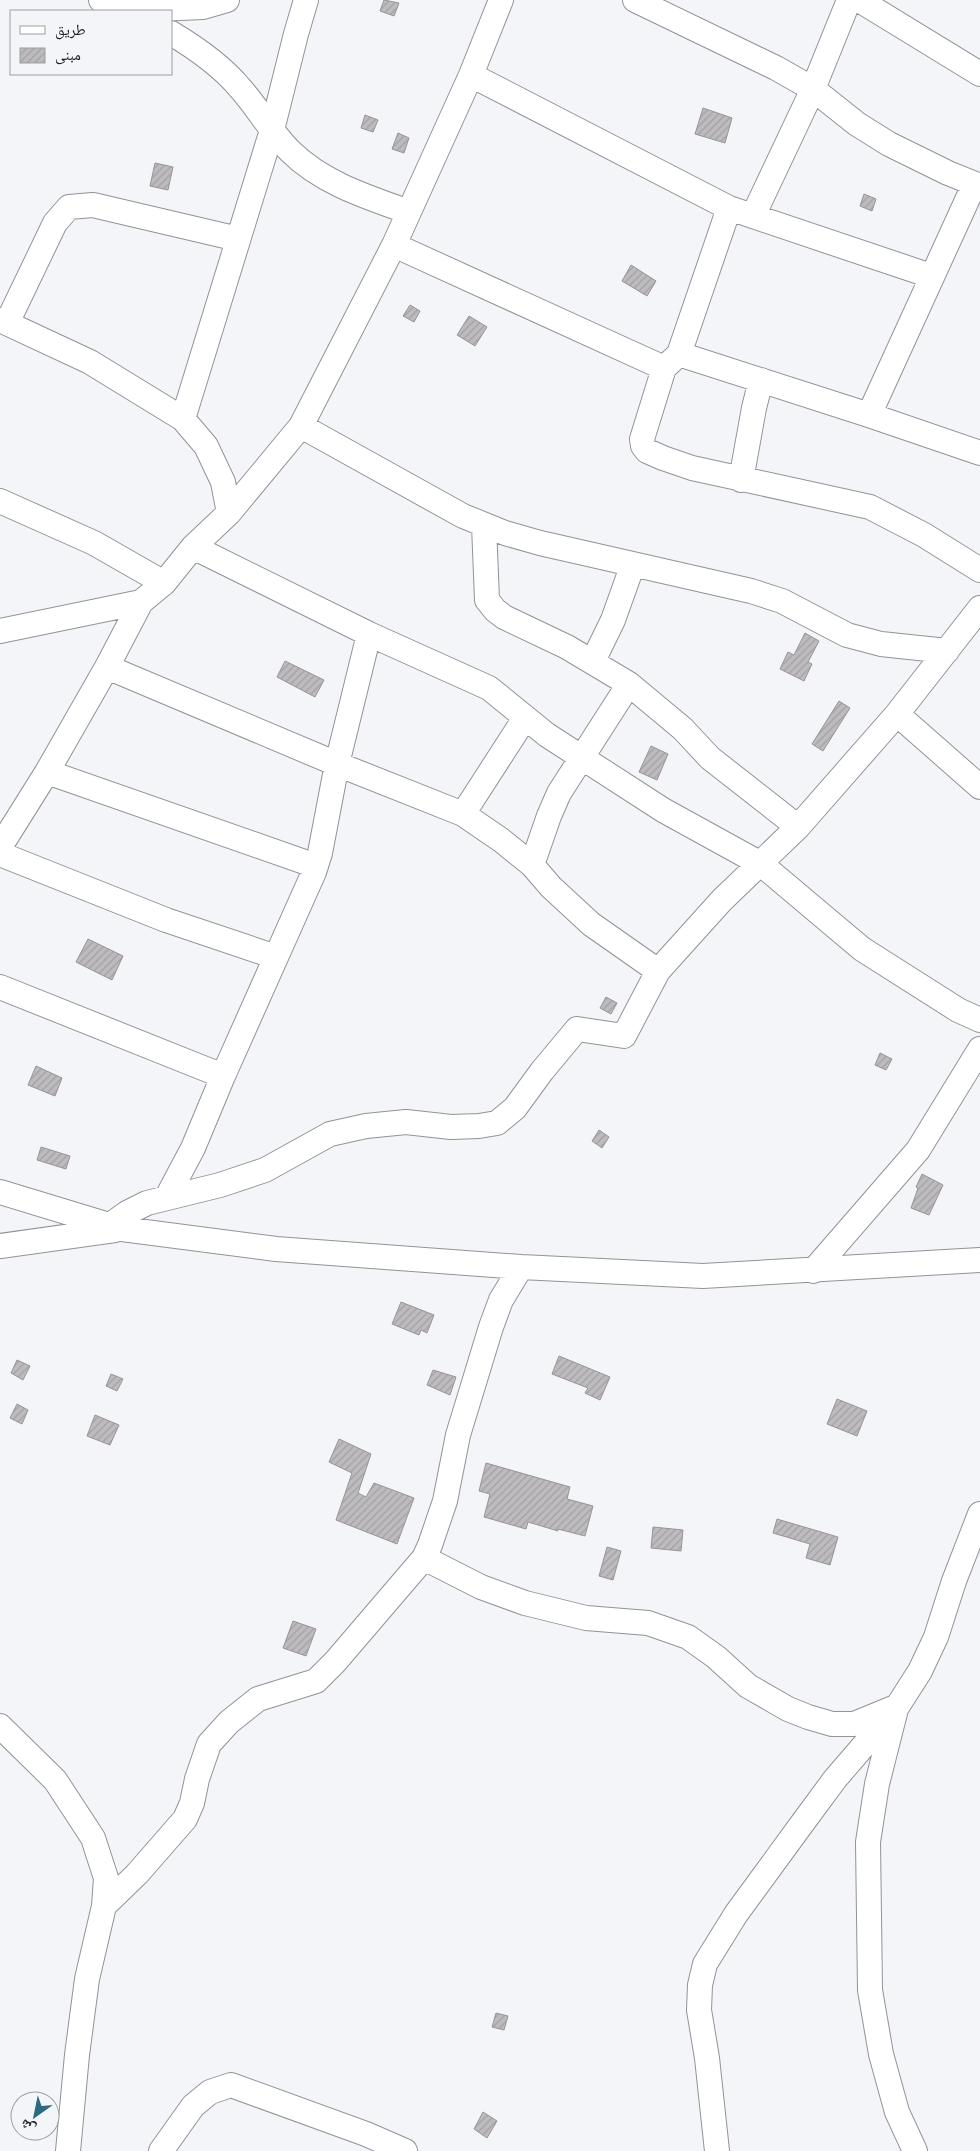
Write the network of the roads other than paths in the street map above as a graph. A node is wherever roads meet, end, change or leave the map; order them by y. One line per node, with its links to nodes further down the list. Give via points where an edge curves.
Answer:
1 (101, 0): 8 (street)
2 (227, 0): 9 (street, via 203,7)
3 (306, 0): 14 (street)
4 (501, 0): 12 (street)
5 (635, 0): 13 (street)
6 (849, 0): 13 (street)
7 (859, 0): 11 (street)
8 (131, 10)
9 (151, 10)
10 (172, 34): 14 (street, via 199,49 240,87)
11 (980, 74)
12 (472, 75): 16 (street); 17 (street)
13 (813, 89): 15 (street, via 857,124 889,144); 18 (street)
14 (272, 130): 17 (street, via 291,152 318,174 360,195); 19 (street)
15 (977, 185): 21 (street)
16 (729, 208): 18 (street); 23 (street)
17 (408, 212): 20 (street)
18 (753, 216): 21 (street)
19 (238, 239): 22 (street, via 93,205 69,207 55,223); 26 (street)
20 (394, 245): 23 (street); 27 (street)
21 (931, 276): 25 (street)
22 (3, 321): 26 (street, via 90,362)
23 (671, 361): 24 (street); 29 (street, via 642,446 663,458 692,468)
24 (761, 380): 25 (street); 29 (street)
25 (869, 414): 28 (street)
26 (183, 419): 31 (street, via 206,446 223,482)
27 (301, 426): 31 (street); 32 (street)
28 (980, 453)
29 (741, 480): 35 (street, via 870,507 924,535)
30 (0, 501): 36 (street, via 94,543)
31 (229, 513): 33 (street)
32 (484, 525): 34 (street, via 540,543); 42 (street, via 487,600 495,610)
33 (193, 548): 36 (street); 40 (street)
34 (634, 564): 41 (street, via 782,600 847,634 866,640); 42 (street)
35 (980, 570)
36 (164, 583): 37 (street)
37 (141, 602): 39 (street); 43 (street)
38 (980, 608): 41 (street)
39 (0, 631)
40 (368, 634): 46 (street, via 475,680); 48 (street)
41 (947, 651): 45 (street)
42 (593, 661): 44 (street)
43 (107, 667): 48 (street); 49 (street)
44 (629, 684): 47 (street); 52 (street, via 683,729 710,758)
45 (897, 714): 50 (street); 52 (street)
46 (525, 718): 47 (street); 51 (street)
47 (583, 757): 55 (street, via 663,810); 56 (street, via 549,816)
48 (337, 764): 51 (street); 57 (street)
49 (47, 772): 53 (street); 57 (street)
50 (980, 787)
51 (463, 814): 56 (street)
52 (798, 827): 55 (street)
53 (0, 847)
54 (0, 854): 58 (street, via 166,920)
55 (761, 864): 59 (street, via 722,900); 61 (street, via 862,949 958,1010)
56 (532, 865): 59 (street, via 591,924)
57 (316, 866): 58 (street)
58 (276, 957): 63 (street)
59 (658, 971): 65 (street, via 624,1036 577,1029 515,1108 497,1123 451,1127 406,1122 330,1134 265,1170 220,1185)
60 (0, 987): 63 (street)
61 (980, 1020)
62 (980, 1049): 72 (street, via 918,1150)
63 (222, 1076): 65 (street, via 193,1148)
64 (0, 1192): 66 (street)
65 (167, 1197): 66 (street, via 127,1212)
66 (116, 1227): 67 (street); 71 (street, via 276,1249)
67 (25, 1242): 68 (street); 70 (street)
68 (0, 1246)
69 (980, 1260): 72 (street)
70 (0, 1262)
71 (521, 1267): 72 (street, via 703,1276); 74 (street, via 501,1300 458,1435 445,1501)
72 (813, 1271)
73 (980, 1514): 75 (street, via 936,1637 920,1671)
74 (424, 1558): 75 (street, via 481,1587 526,1603 586,1618 648,1623 688,1636 748,1686 788,1710 808,1717 832,1724 854,1724); 77 (street, via 316,1681 258,1698 229,1722 209,1744 185,1819)
75 (897, 1706): 81 (street, via 830,1786 736,1914 706,1964 700,1985 699,2010); 82 (street, via 876,1784 868,1842 870,1990 880,2054 897,2112)
76 (0, 1726): 77 (street, via 56,1780 93,1838 106,1878)
77 (104, 1906): 78 (street, via 87,1979)
78 (68, 2151)
79 (161, 2151): 80 (street, via 193,2106 210,2092 231,2085)
80 (405, 2151)
81 (718, 2151)
82 (915, 2151)

